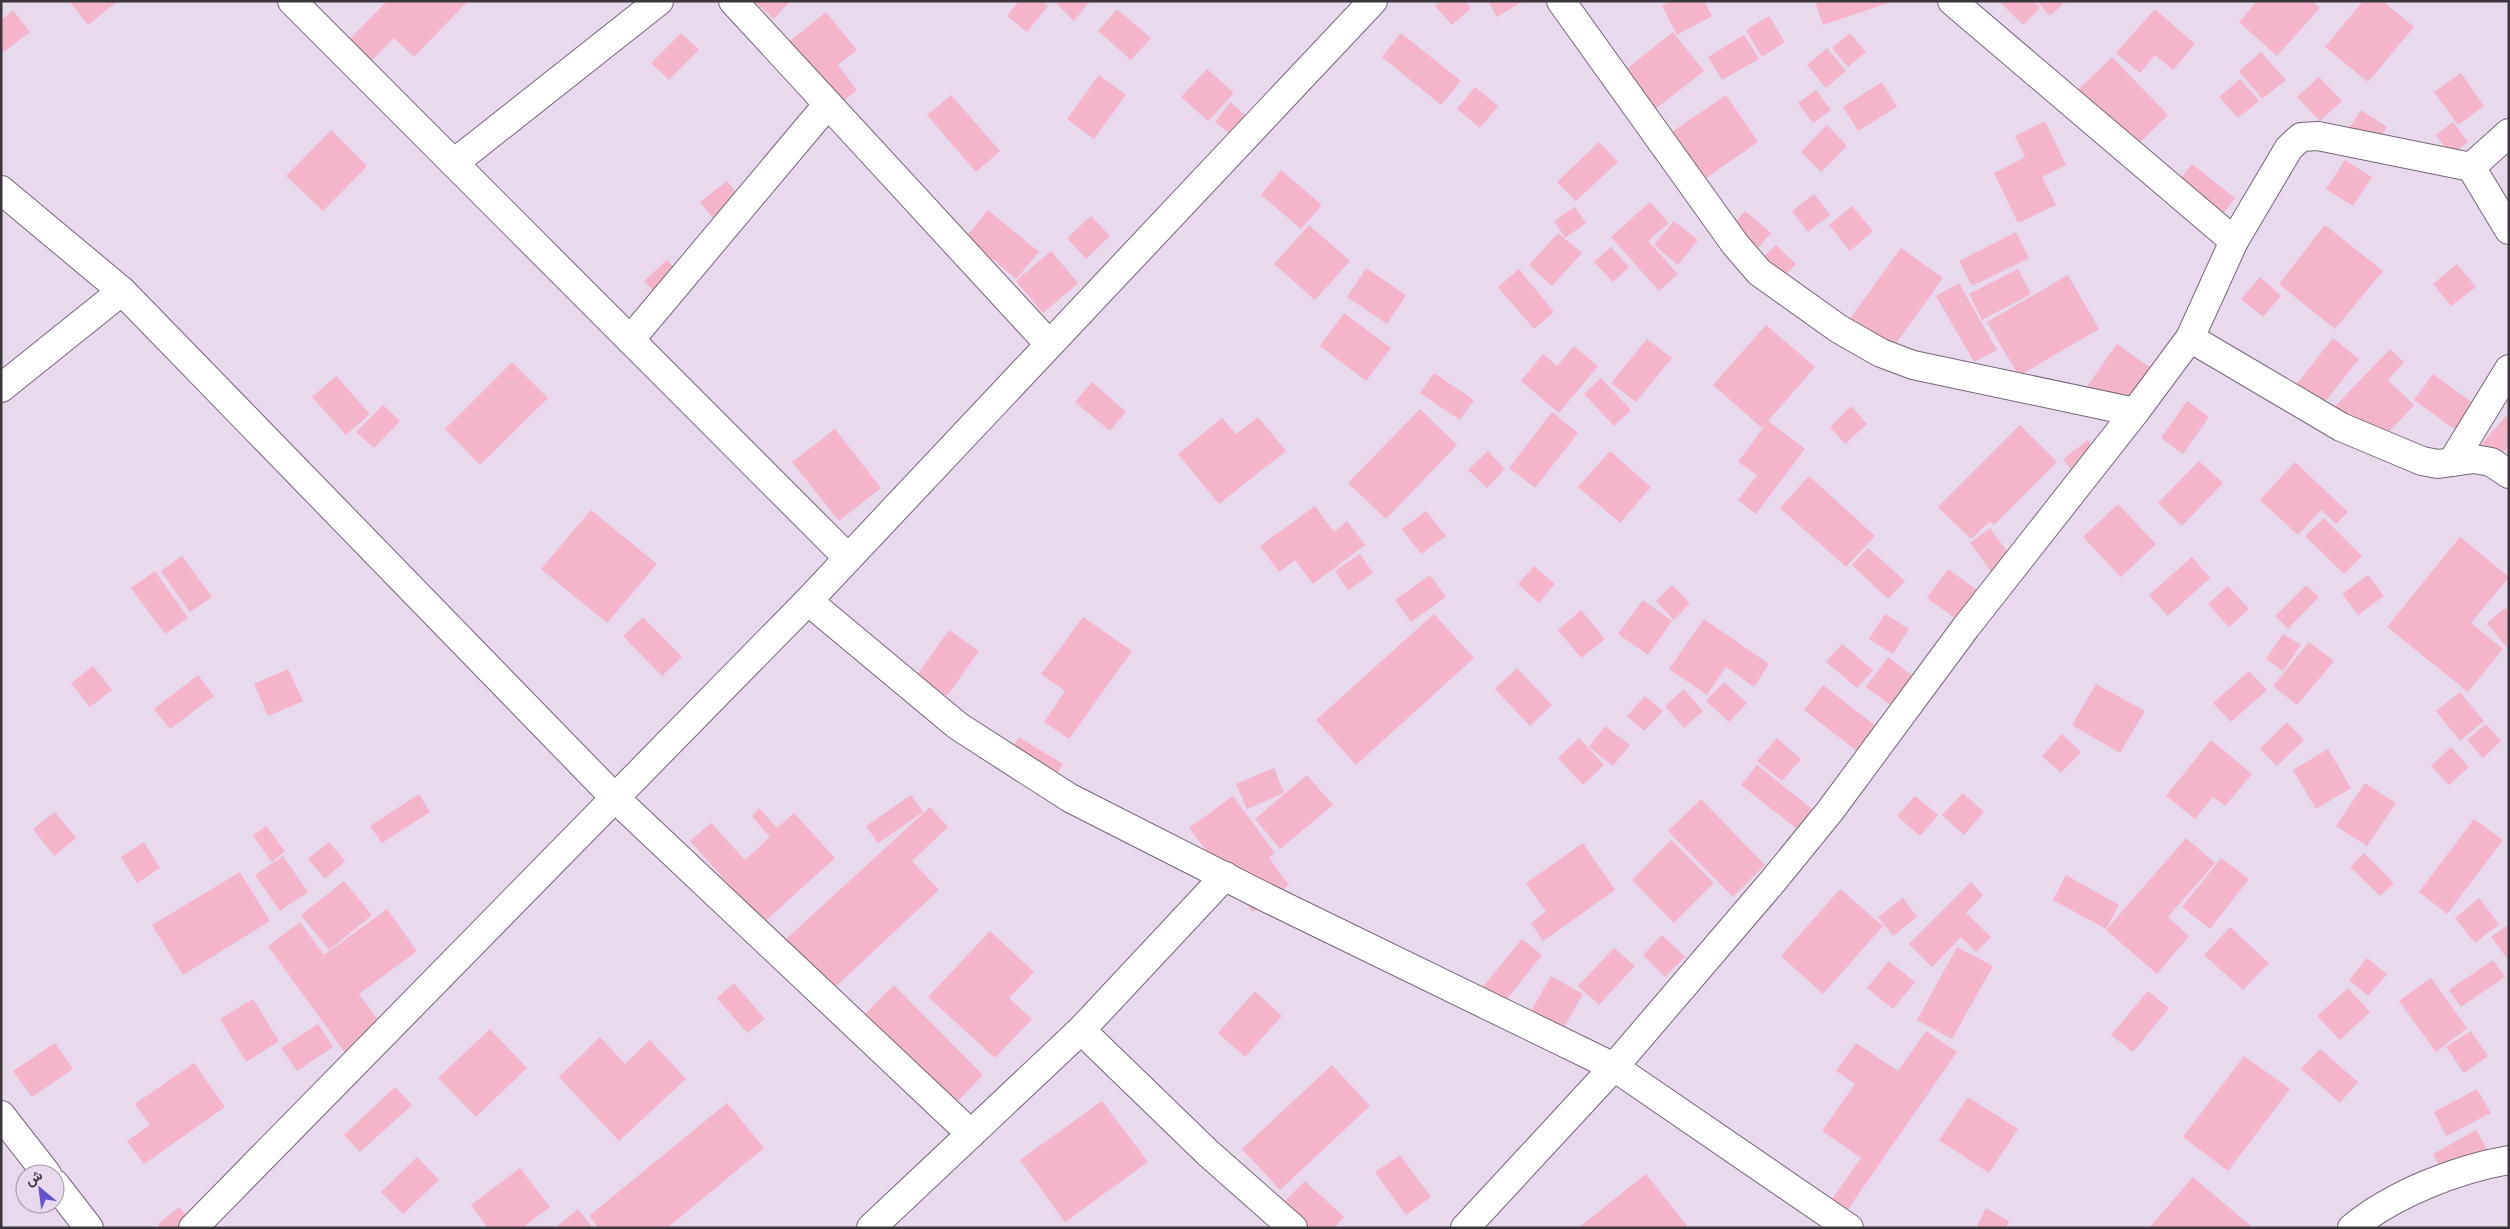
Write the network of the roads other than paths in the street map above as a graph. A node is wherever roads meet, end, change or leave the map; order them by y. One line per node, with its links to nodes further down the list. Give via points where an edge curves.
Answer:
1 (292, 1): 9 (street)
2 (659, 1): 9 (street)
3 (733, 1): 7 (street)
4 (1373, 1): 17 (street)
5 (1561, 1): 20 (street, via 1735,244 1759,272 1839,328 1905,362)
6 (1952, 1): 13 (street)
7 (828, 104): 16 (street); 17 (street)
8 (2509, 133): 10 (street)
9 (454, 163): 16 (street)
10 (2471, 168): 12 (street); 13 (street, via 2318,136 2301,137 2289,148)
11 (1, 190): 14 (street)
12 (2509, 230)
13 (2234, 241): 15 (street)
14 (122, 291): 19 (street); 25 (street)
15 (2190, 338): 20 (street); 21 (street, via 2341,427 2422,460 2438,464)
16 (630, 340): 23 (street)
17 (1049, 344): 23 (street)
18 (2509, 369): 21 (street)
19 (1, 388)
20 (2134, 412): 28 (street, via 1966,627 1830,811)
21 (2452, 462): 22 (street, via 2474,459 2491,462)
22 (2509, 474)
23 (848, 558): 24 (street)
24 (808, 601): 25 (street); 26 (street, via 958,726 1070,798)
25 (615, 798): 30 (street); 35 (street)
26 (1226, 876): 27 (street); 28 (street)
27 (1081, 1030): 30 (street); 37 (street, via 1208,1153)
28 (1614, 1067): 38 (street); 39 (street)
29 (1, 1115): 32 (street)
30 (971, 1134): 36 (street)
31 (2509, 1160): 40 (street, via 2421,1186)
32 (39, 1164)
33 (65, 1197): 34 (street)
34 (89, 1228)
35 (194, 1228)
36 (871, 1228)
37 (1293, 1228)
38 (1465, 1228)
39 (1849, 1228)
40 (2352, 1228)

